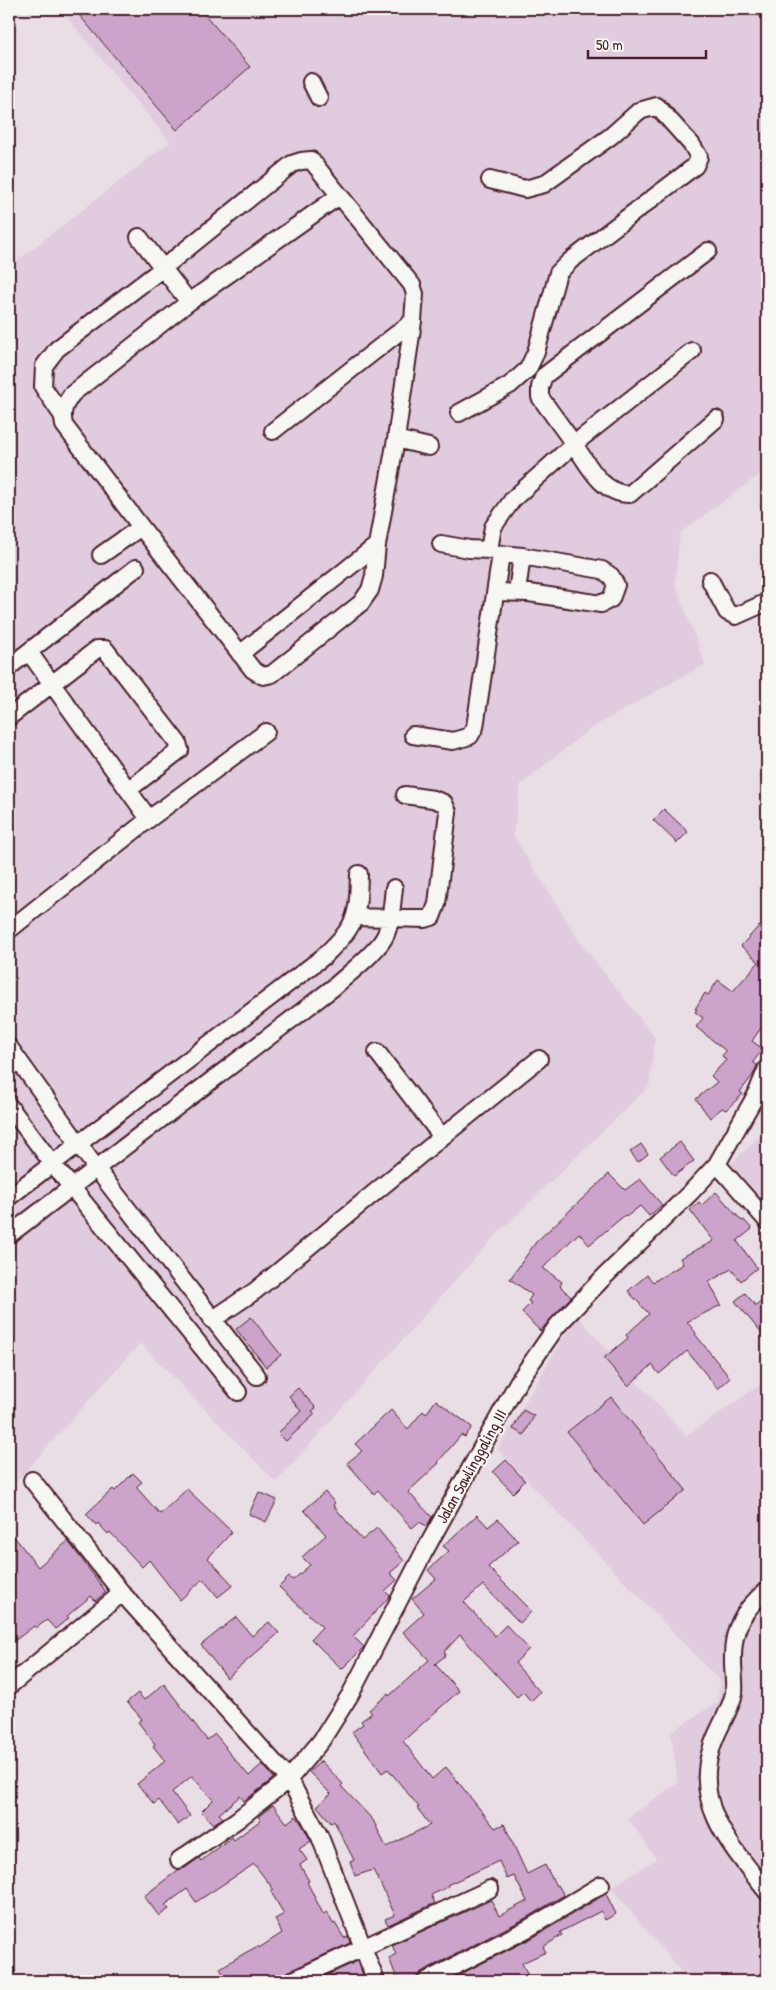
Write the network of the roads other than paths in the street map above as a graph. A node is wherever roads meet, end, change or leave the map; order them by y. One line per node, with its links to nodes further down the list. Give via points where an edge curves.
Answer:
1 (311, 82): 2 (street)
2 (319, 98)
3 (490, 180): 11 (street, via 525,189 544,184 611,136 639,111 657,106 699,157 695,166 570,260 558,273 536,352 528,369 510,385)
4 (339, 196): 7 (street, via 311,160 301,160); 8 (street); 9 (street, via 412,285 415,294)
5 (138, 237): 7 (street)
6 (708, 250): 16 (street, via 544,376 540,397)
7 (163, 268): 8 (street); 12 (street, via 57,349 44,366 43,387)
8 (189, 302): 12 (street, via 72,394)
9 (413, 321): 14 (street); 15 (street)
10 (692, 351): 16 (street)
11 (459, 413)
12 (62, 415): 18 (street, via 64,425)
13 (716, 419): 16 (street, via 630,494 620,494 603,485)
14 (273, 430)
15 (396, 439): 17 (street); 20 (street)
16 (574, 444): 21 (street, via 513,499 493,526)
17 (429, 447)
18 (140, 526): 22 (street); 30 (street)
19 (441, 544): 21 (street)
20 (377, 545): 30 (street); 30 (street, via 374,576 361,603 272,674 263,676 253,670)
21 (495, 552): 23 (street); 26 (street)
22 (101, 555)
23 (522, 556): 27 (street); 27 (street, via 602,570 616,585 611,599 601,604)
24 (136, 568): 29 (street)
25 (710, 580): 28 (street, via 728,612 736,616)
26 (497, 592): 27 (street); 35 (street, via 475,728 470,736 453,741)
27 (517, 592)
28 (767, 602)
29 (29, 652): 31 (street); 32 (street)
30 (240, 654)
31 (9, 667)
32 (50, 684): 33 (street); 36 (street); 36 (street, via 97,649 104,649 178,743 180,750 177,754)
33 (9, 716)
34 (266, 732): 38 (street)
35 (413, 735)
36 (128, 790): 38 (street)
37 (406, 795): 42 (street, via 444,803 448,812 437,904 432,917)
38 (149, 819): 43 (street)
39 (359, 874): 41 (street)
40 (394, 888): 42 (street)
41 (355, 917): 42 (street); 50 (street, via 345,936 323,957)
42 (391, 918): 53 (street, via 386,936 369,956 334,986)
43 (9, 930)
44 (9, 1047): 50 (street)
45 (378, 1052): 49 (street)
46 (539, 1059): 49 (street)
47 (767, 1068): 52 (street, Jalan Sawlinggaling III, via 756,1095)
48 (9, 1106): 51 (street)
49 (442, 1137): 58 (street, via 255,1291)
50 (79, 1144): 51 (street); 53 (street)
51 (52, 1164): 54 (street); 55 (street)
52 (717, 1164): 56 (street); 65 (street, Jalan Sawlinggaling III, via 557,1326 518,1382 350,1695 321,1741)
53 (96, 1168): 54 (street); 58 (street)
54 (71, 1187): 57 (street); 60 (street)
55 (9, 1197)
56 (767, 1221)
57 (9, 1235)
58 (212, 1320): 59 (street)
59 (256, 1376)
60 (238, 1392)
61 (32, 1480): 63 (street)
62 (767, 1590): 69 (street, via 754,1600 737,1624 732,1652 734,1693 710,1750 706,1780 710,1806 725,1838)
63 (122, 1593): 64 (street); 65 (street)
64 (9, 1686)
65 (289, 1779): 66 (street, Jalan Sawlinggaling III); 70 (street, via 320,1837)
66 (179, 1860)
67 (601, 1885): 73 (street, via 529,1928)
68 (490, 1888): 70 (street)
69 (767, 1892)
70 (362, 1949): 71 (street); 72 (street)
71 (291, 1981)
72 (376, 1981)
73 (426, 1981)

